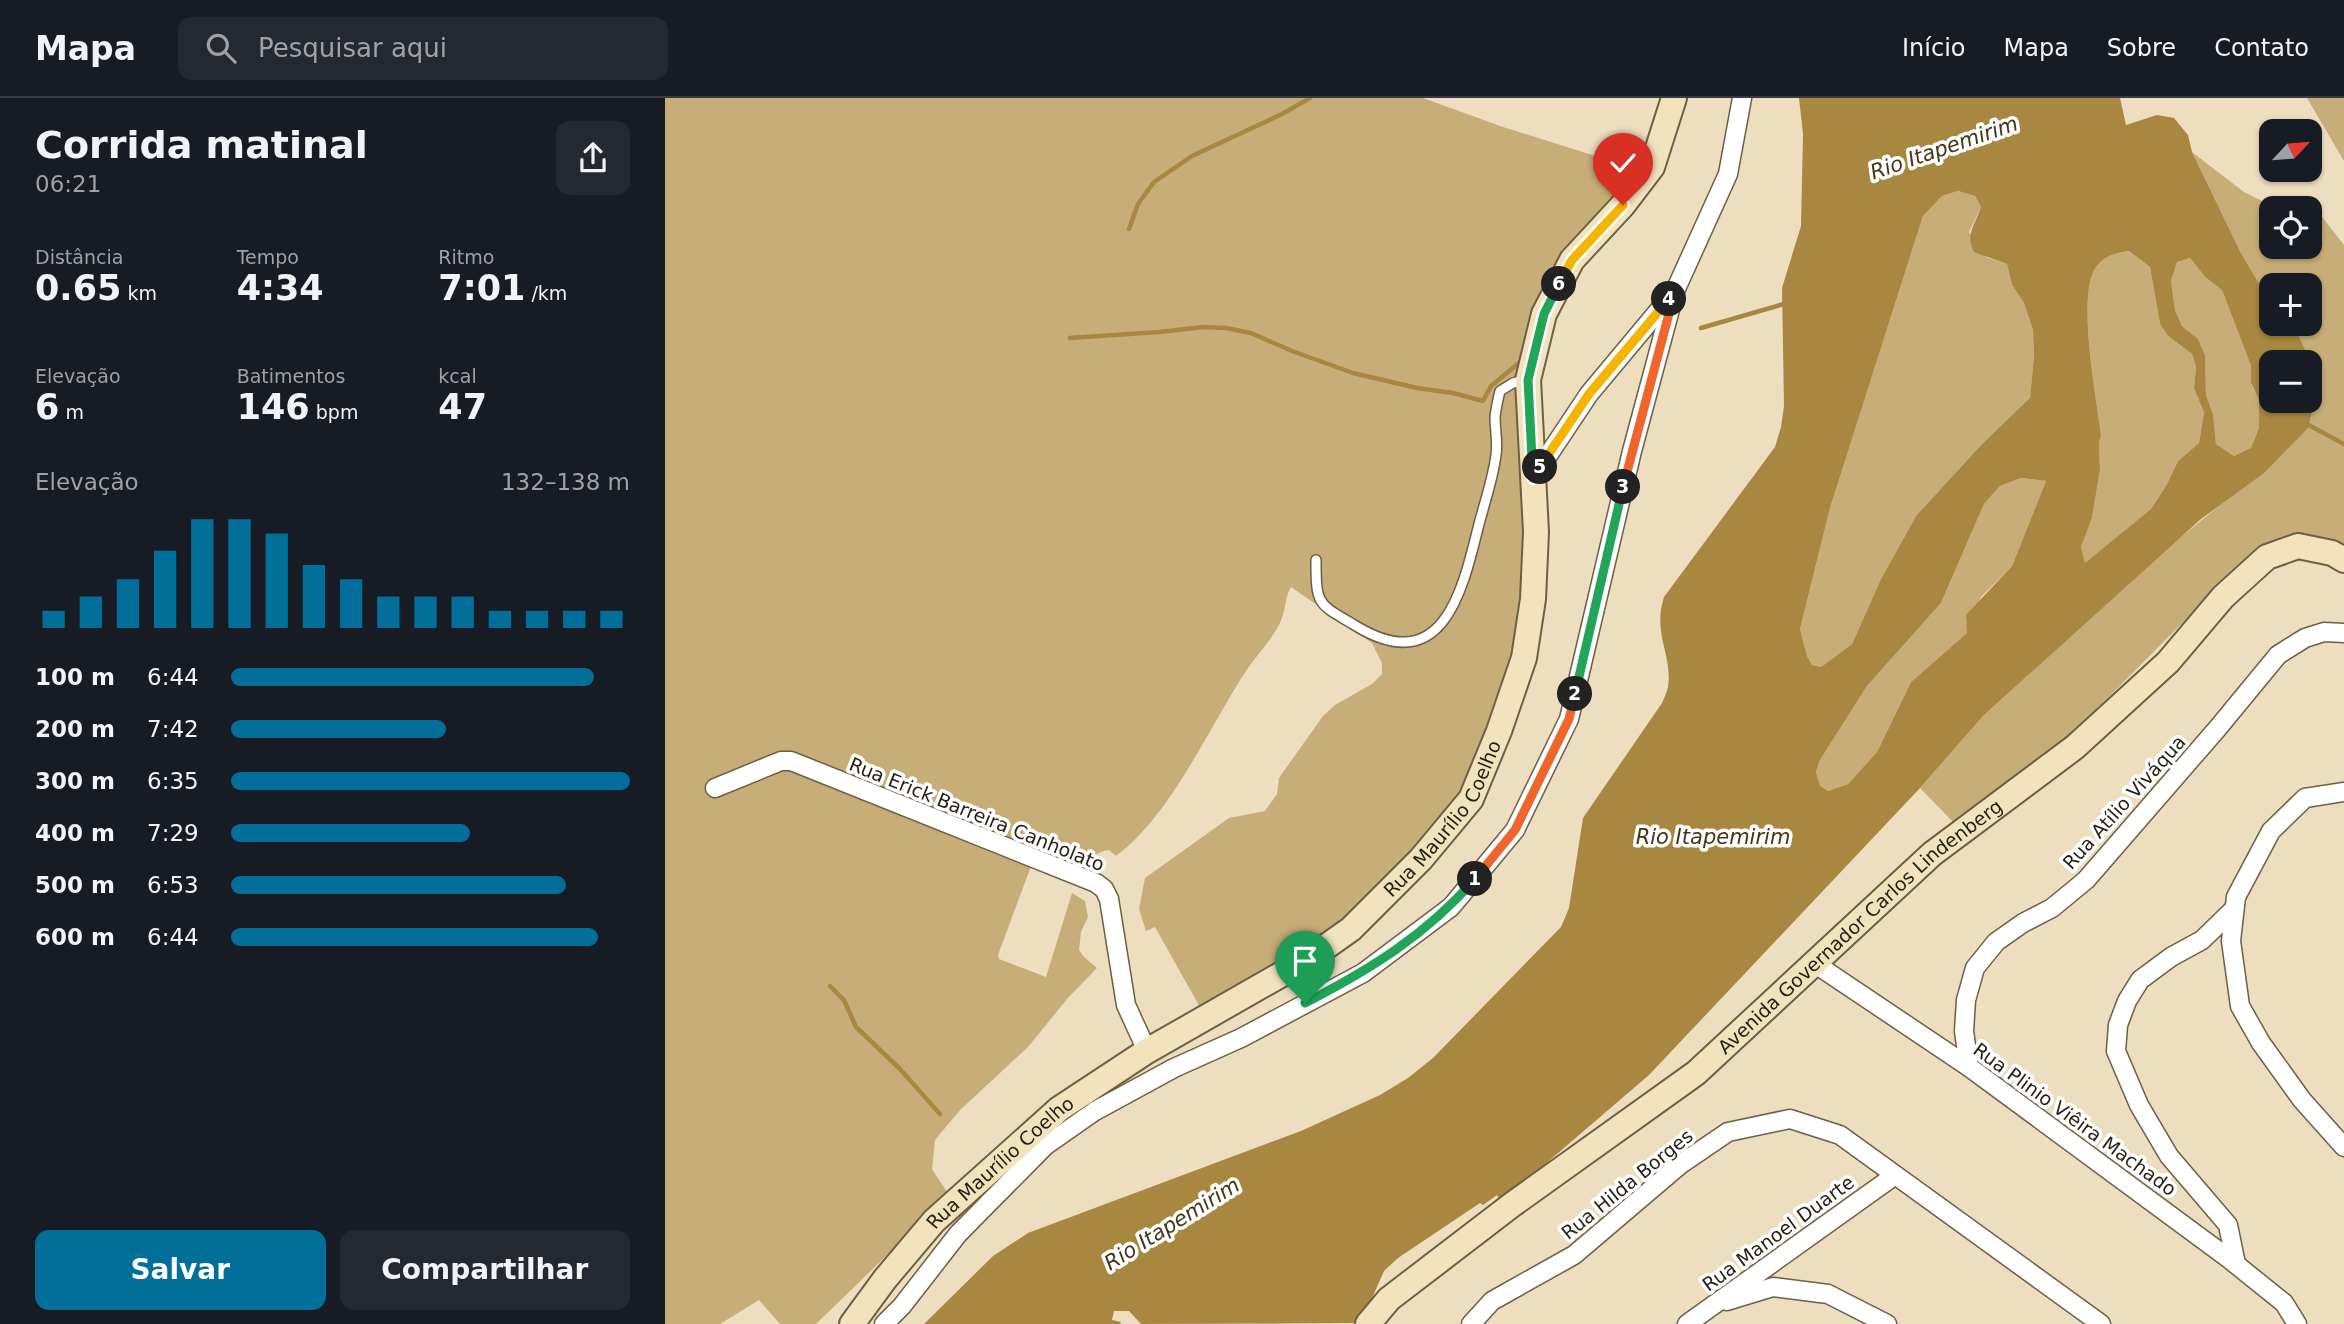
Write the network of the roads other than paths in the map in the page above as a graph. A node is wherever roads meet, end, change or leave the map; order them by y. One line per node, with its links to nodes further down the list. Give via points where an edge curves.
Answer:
1 (1674, 98): 4 (main road, Rua Maurílio Coelho, via 1652,167 1566,271 1544,314)
2 (1742, 98): 3 (street, via 1728,174)
3 (1675, 291): 5 (street, via 1589,394); 20 (street, via 1569,719 1515,830 1451,906 1363,973 1174,1068 1095,1111 1045,1146 958,1234)
4 (1528, 380): 5 (main road, Rua Maurílio Coelho); 7 (lane, via 1500,391 1495,415 1497,453 1470,562 1440,627 1419,639 1392,643 1375,638 1326,610 1316,591)
5 (1533, 478): 13 (main road, Rua Maurílio Coelho, via 1533,599 1524,658 1471,799 1421,859 1351,929 1310,958)
6 (2344, 559): 12 (main road, Avenida Governador Carlos Lindenberg, via 2298,546 2267,557 2223,597 2168,662 2075,747 1932,854)
7 (1316, 560)
8 (2344, 633): 14 (street, Rua Atílio Viváqua, via 2324,632 2305,638 2278,655 2086,880 2052,908 1996,942 1975,968 1966,1000)
9 (715, 788): 13 (street, Rua Erick Barreira Canholato, via 791,761 1096,883 1109,898 1126,1005)
10 (2344, 792): 11 (street, via 2305,797 2271,831)
11 (2234, 909): 15 (street, via 2231,941 2240,1006 2302,1100); 17 (street, via 2202,940 2140,981 2118,1025 2116,1051 2139,1105 2169,1156 2228,1225)
12 (1814, 963): 14 (street, Rua Plinio Viêira Machado); 21 (main road, Avenida Governador Carlos Lindenberg, via 1696,1073 1389,1299)
13 (1147, 1051): 19 (main road, Rua Maurílio Coelho, via 1059,1109 1004,1156 934,1221)
14 (1969, 1067): 17 (street, Rua Plinio Viêira Machado)
15 (2344, 1147)
16 (1894, 1176): 18 (street, Rua Manoel Duarte); 22 (street, Rua Hilda Borges, via 1840,1135 1790,1119 1728,1132 1681,1164 1574,1255 1492,1301); 25 (street)
17 (2236, 1264): 26 (street, Rua Plinio Viêira Machado, via 2284,1303)
18 (1714, 1305): 23 (street, Rua Manoel Duarte); 24 (street, via 1773,1286 1828,1294)
19 (852, 1324)
20 (884, 1324)
21 (1368, 1324)
22 (1471, 1324)
23 (1687, 1324)
24 (1887, 1324)
25 (2101, 1324)
26 (2297, 1324)

